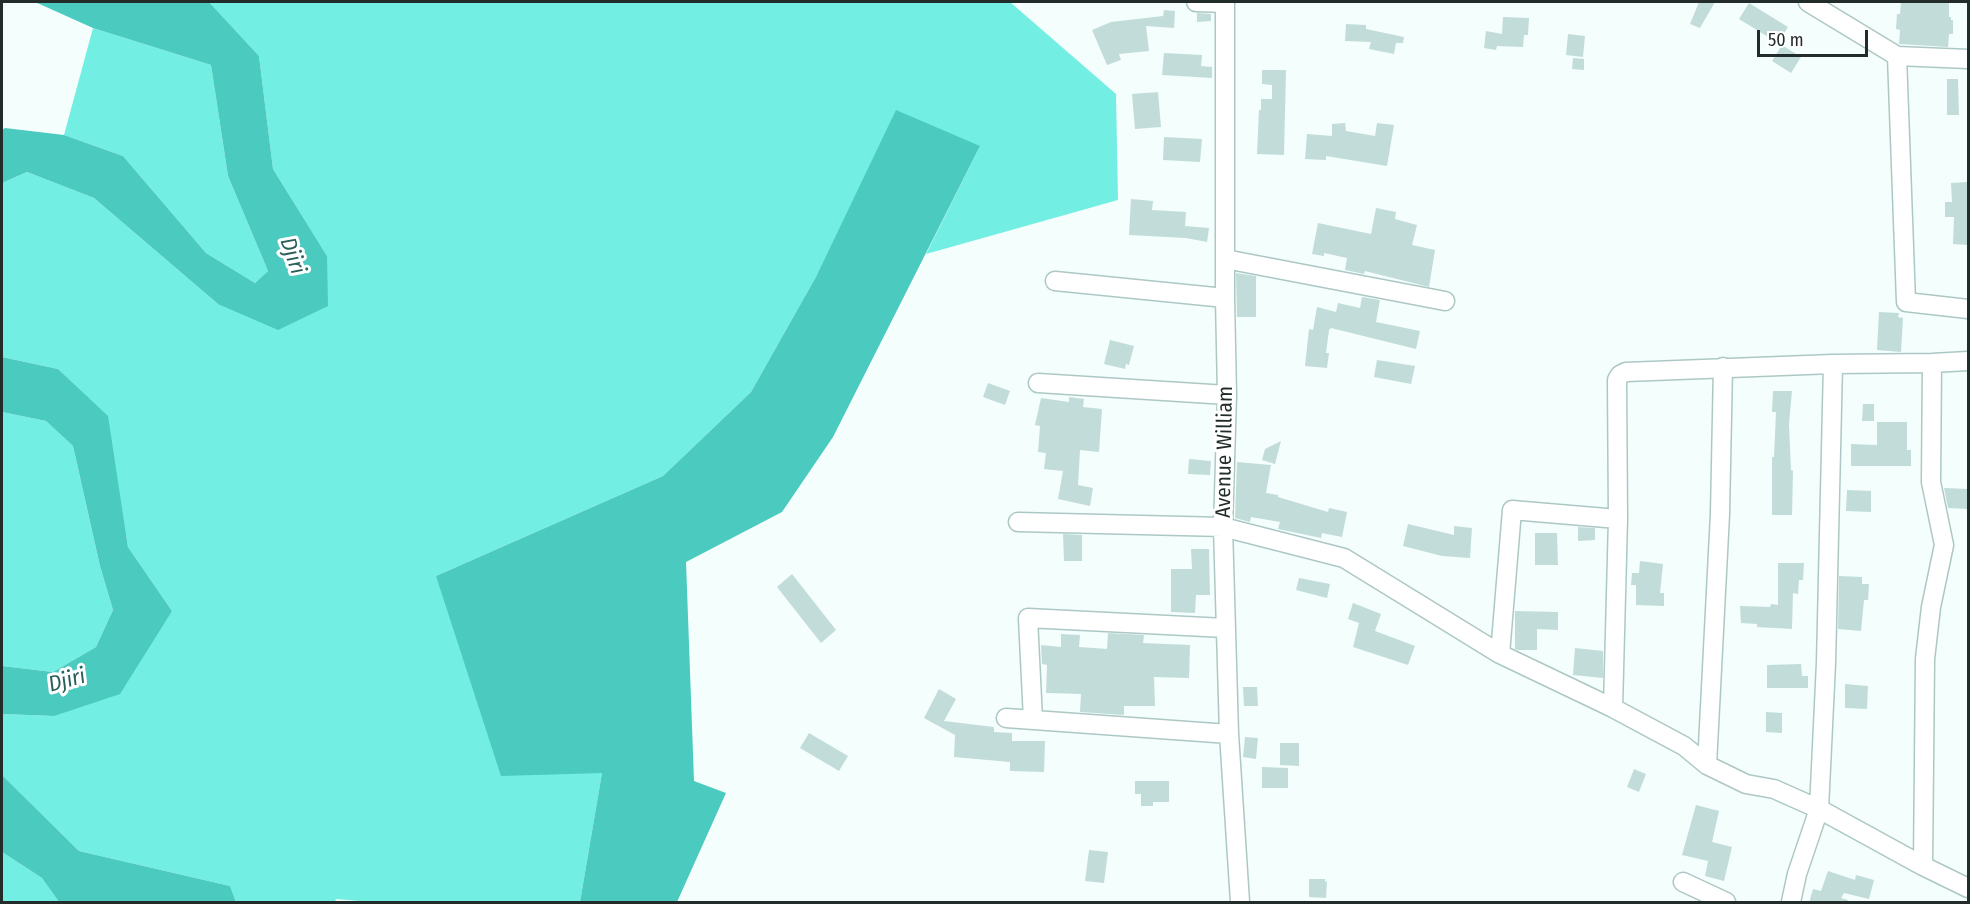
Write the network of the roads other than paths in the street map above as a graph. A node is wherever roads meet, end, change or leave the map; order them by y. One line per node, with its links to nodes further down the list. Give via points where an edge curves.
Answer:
1 (1196, 2): 2 (street)
2 (1226, 2): 6 (street, Avenue William)
3 (1808, 2): 4 (street)
4 (1898, 56): 5 (street); 10 (street, via 1906,302)
5 (1968, 59)
6 (1225, 259): 8 (street, Avenue William); 9 (street)
7 (1055, 281): 8 (street)
8 (1225, 298): 16 (street, Avenue William)
9 (1445, 302)
10 (1968, 309)
11 (1968, 361): 12 (street)
12 (1932, 363): 13 (street); 28 (street, via 1931,482 1944,545 1925,659)
13 (1833, 364): 14 (street); 27 (street)
14 (1723, 367): 17 (street, via 1620,375); 26 (street)
15 (1038, 383): 16 (street)
16 (1227, 395): 19 (street, Avenue William)
17 (1617, 519): 21 (street, via 1512,510); 22 (street)
18 (1018, 522): 19 (street)
19 (1223, 527): 20 (street, Avenue William); 21 (street, via 1344,558)
20 (1225, 628): 24 (street, via 1028,618); 25 (street, Avenue William)
21 (1500, 654): 22 (street)
22 (1613, 708): 26 (street, via 1684,746)
23 (1006, 718): 24 (street)
24 (1034, 720): 25 (street)
25 (1229, 734): 31 (street, Avenue William)
26 (1707, 765): 27 (street, via 1746,784 1774,789)
27 (1819, 809): 28 (street); 33 (street)
28 (1923, 866): 30 (street)
29 (1683, 882): 32 (street)
30 (1968, 888)
31 (1240, 903)
32 (1726, 903)
33 (1791, 903)

